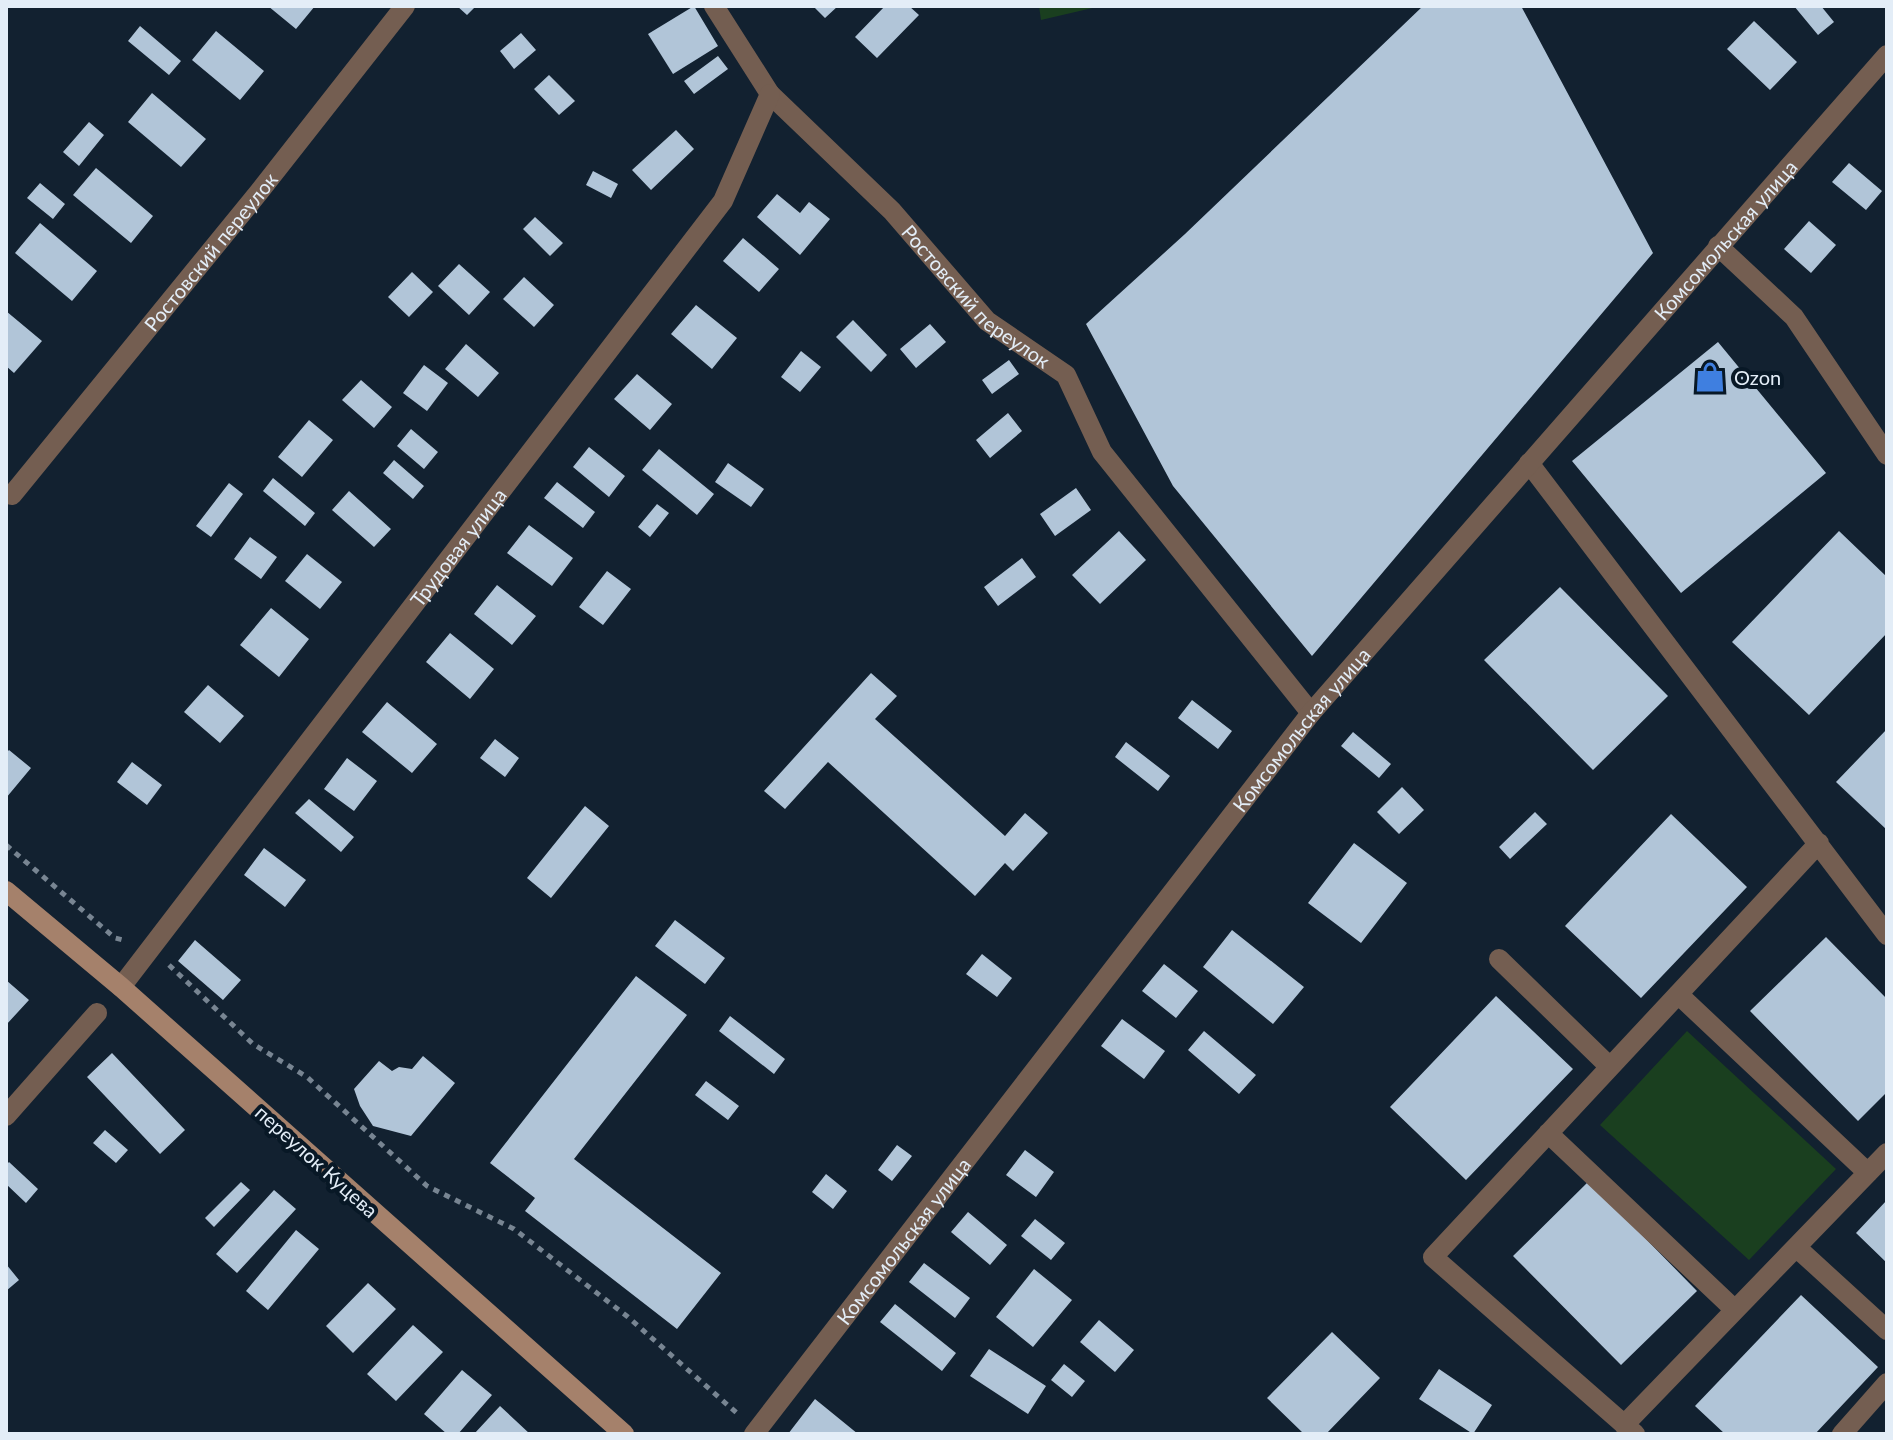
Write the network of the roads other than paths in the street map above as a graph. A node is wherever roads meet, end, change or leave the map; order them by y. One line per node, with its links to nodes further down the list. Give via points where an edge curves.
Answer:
1 (405, 6): 8 (street, Ростовский переулок)
2 (714, 6): 4 (street, Ростовский переулок)
3 (1887, 55): 5 (street, Комсомольская улица)
4 (770, 94): 9 (street, Ростовский переулок, via 892,211 987,321 1066,375 1102,452); 14 (street, Трудовая улица, via 723,201)
5 (1718, 246): 6 (street, via 1794,317); 7 (street, Комсомольская улица)
6 (1887, 455)
7 (1529, 463): 9 (street, Комсомольская улица); 10 (street)
8 (12, 495)
9 (1311, 713): 27 (street, Комсомольская улица)
10 (1819, 843): 12 (street); 15 (street)
11 (6, 891): 14 (street, переулок Куцева)
12 (1887, 935)
13 (1499, 959): 17 (street)
14 (121, 987): 28 (street, переулок Куцева)
15 (1678, 994): 17 (street); 21 (street)
16 (97, 1013): 18 (street)
17 (1610, 1067): 19 (street)
18 (6, 1116)
19 (1548, 1133): 23 (street); 26 (street, via 1433,1257)
20 (1887, 1153): 21 (street)
21 (1868, 1173): 22 (street)
22 (1796, 1247): 23 (street); 24 (street)
23 (1735, 1310): 26 (street)
24 (1887, 1330)
25 (1887, 1383): 29 (street)
26 (1630, 1429)
27 (755, 1432)
28 (624, 1434)
29 (1842, 1434)

